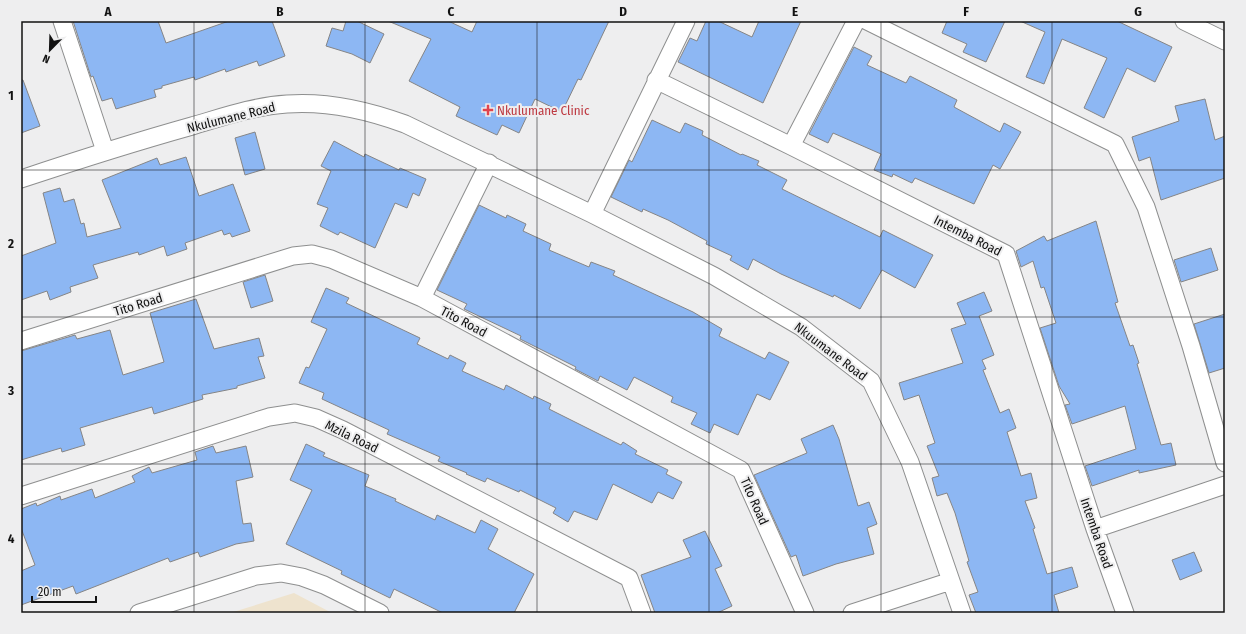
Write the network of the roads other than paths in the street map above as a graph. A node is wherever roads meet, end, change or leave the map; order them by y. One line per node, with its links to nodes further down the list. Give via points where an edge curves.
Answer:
1 (62, 21): 9 (street)
2 (686, 21): 7 (street)
3 (856, 21): 8 (street)
4 (867, 21): 15 (street, via 1115,144 1146,207)
5 (1184, 21): 6 (street)
6 (1225, 41)
7 (656, 80): 8 (street, Intemba Road); 12 (street)
8 (791, 146): 18 (street, Intemba Road, via 1006,254)
9 (105, 151): 10 (street, Nkulumane Road, via 257,107 321,104 378,114); 11 (street, Nkulumane Road)
10 (489, 163): 12 (street, Nkulumane Road); 13 (street)
11 (21, 178)
12 (592, 214): 19 (street, Nkuumane Road, via 714,276 801,327 871,381 910,462)
13 (422, 298): 14 (street, Tito Road, via 331,259 312,254 293,256); 23 (street, Tito Road, via 741,470)
14 (21, 341)
15 (1225, 462)
16 (1225, 485): 18 (street)
17 (21, 496): 22 (street, Mzila Road, via 269,417 295,413 316,418 343,430 629,578)
18 (1095, 529): 26 (street, Intemba Road)
19 (951, 581): 24 (street); 25 (street, Nkuumane Road)
20 (139, 613): 21 (street, via 256,576 281,573 324,584)
21 (380, 613)
22 (642, 613)
23 (805, 613)
24 (852, 613)
25 (962, 613)
26 (1125, 613)

